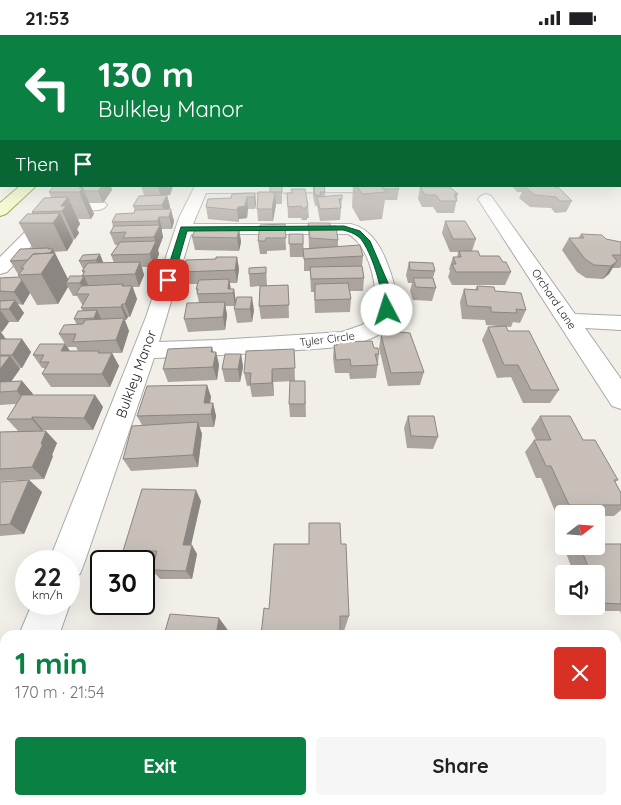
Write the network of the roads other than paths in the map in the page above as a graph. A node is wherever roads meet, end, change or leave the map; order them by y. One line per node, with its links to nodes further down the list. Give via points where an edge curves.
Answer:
1 (28, 187): 6 (main road)
2 (201, 188): 3 (street); 7 (street, Bulkley Manor, via 190,208)
3 (359, 188)
4 (486, 199): 11 (street, Orchard Lane)
5 (99, 205): 9 (street, via 58,208)
6 (0, 211)
7 (184, 229): 13 (street, Bulkley Manor); 13 (street, Tyler Circle, via 351,229 367,241 388,296 387,310 378,325 369,331 342,339)
8 (9, 239): 9 (street)
9 (26, 240): 10 (street)
10 (0, 268)
11 (568, 320): 12 (street); 14 (street, Orchard Lane)
12 (621, 323)
13 (145, 350): 15 (street, Bulkley Manor)
14 (621, 399)
15 (71, 550)
16 (47, 615): 17 (street)
17 (41, 630)

